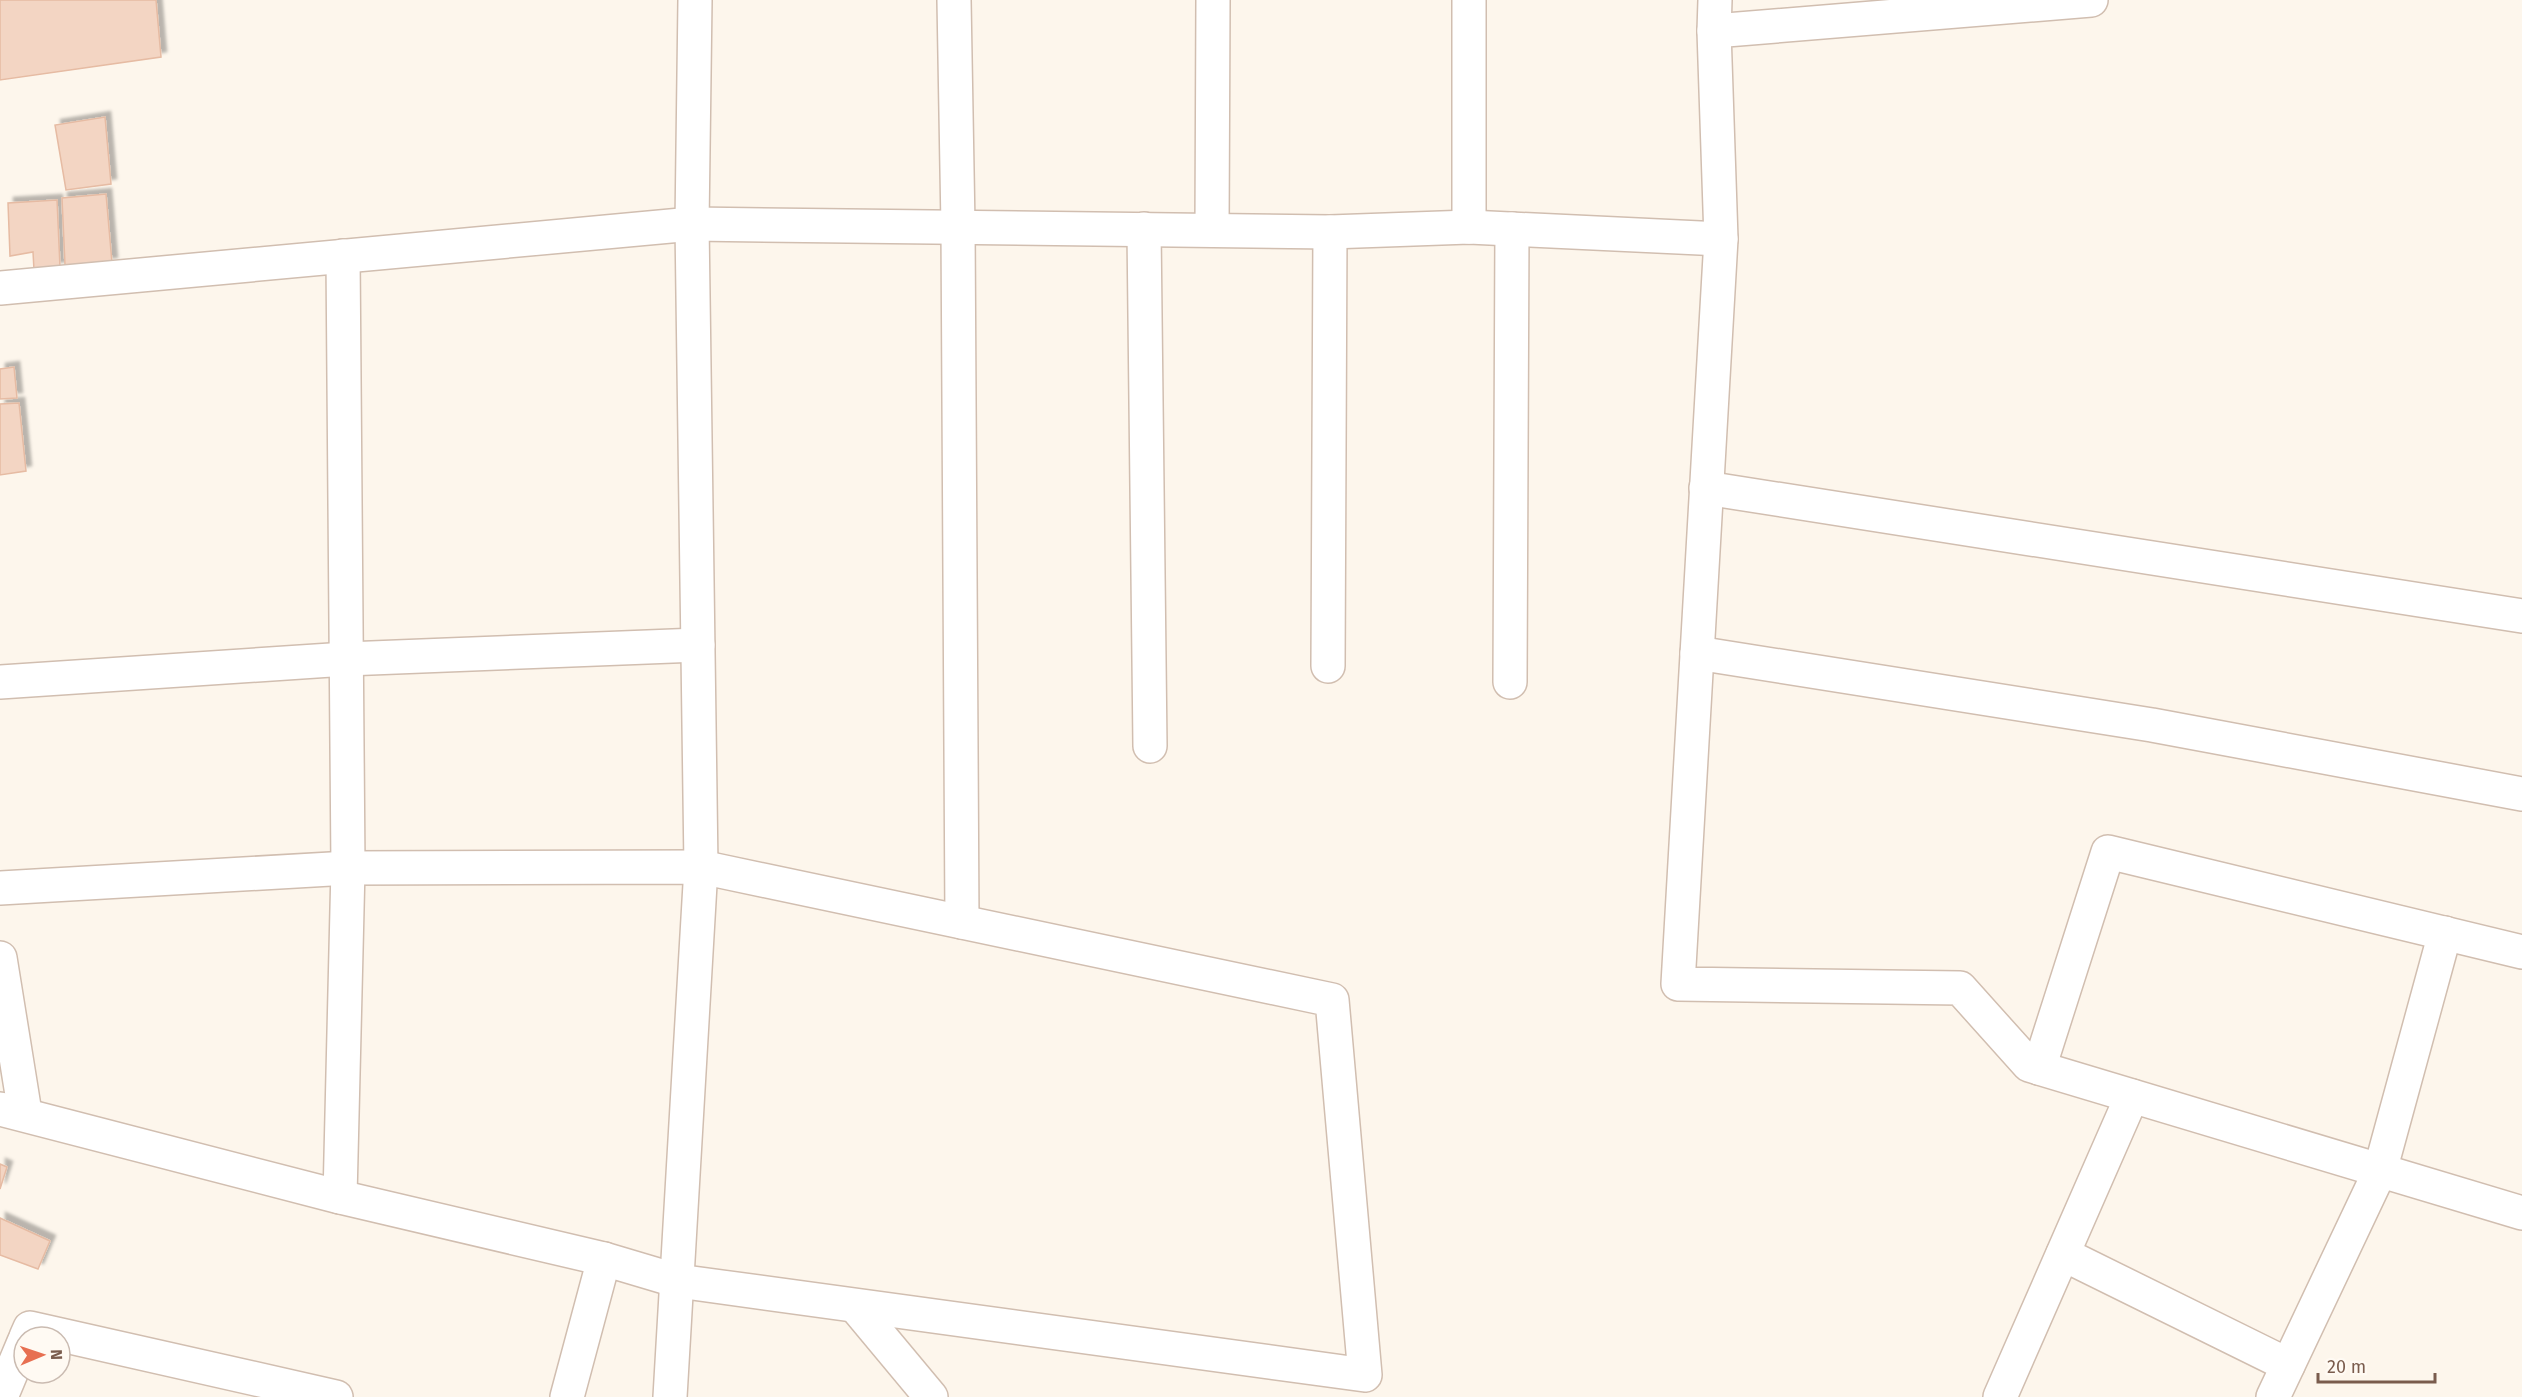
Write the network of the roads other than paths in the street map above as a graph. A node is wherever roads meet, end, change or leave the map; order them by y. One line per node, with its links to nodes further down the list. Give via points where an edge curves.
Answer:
1 (695, 0): 7 (street)
2 (954, 0): 8 (street)
3 (1213, 0): 12 (street)
4 (1469, 0): 9 (street)
5 (2091, 0): 6 (street)
6 (1714, 16): 14 (street)
7 (692, 224): 8 (street); 15 (street); 19 (street)
8 (958, 226): 10 (street); 30 (street)
9 (1469, 227): 11 (street); 13 (street)
10 (1144, 229): 12 (street); 25 (street)
11 (1512, 229): 14 (street); 24 (street)
12 (1212, 230): 13 (street)
13 (1330, 232): 22 (street)
14 (1721, 239): 17 (street)
15 (344, 256): 16 (street); 21 (street)
16 (0, 288)
17 (1706, 488): 18 (street); 20 (street)
18 (2522, 616)
19 (698, 645): 21 (street); 27 (street)
20 (1697, 653): 26 (street, via 2152,725); 34 (street, via 1678,984 1960,988 2029,1065)
21 (346, 659): 23 (street); 28 (street)
22 (1328, 666)
23 (0, 682)
24 (1510, 682)
25 (1150, 746)
26 (2522, 794)
27 (701, 867): 28 (street); 30 (street); 42 (street)
28 (348, 868): 29 (street); 38 (street)
29 (0, 888)
30 (962, 922): 43 (street, via 1332,1000 1365,1375)
31 (2445, 933): 32 (street); 34 (street, via 2108,852); 37 (street)
32 (2522, 952)
33 (0, 958): 36 (street)
34 (2039, 1068): 35 (street)
35 (2132, 1096): 37 (street); 40 (street)
36 (12, 1111): 38 (street)
37 (2380, 1171): 39 (street); 45 (street)
38 (340, 1197): 41 (street)
39 (2522, 1213)
40 (2063, 1254): 45 (street); 52 (street)
41 (604, 1259): 42 (street); 49 (street)
42 (678, 1281): 43 (street); 50 (street)
43 (856, 1307): 51 (street)
44 (72, 1337): 48 (street)
45 (2288, 1365): 53 (street)
46 (12, 1371): 47 (street)
47 (1, 1397)
48 (336, 1397)
49 (567, 1397)
50 (670, 1397)
51 (931, 1397)
52 (2000, 1397)
53 (2273, 1397)

